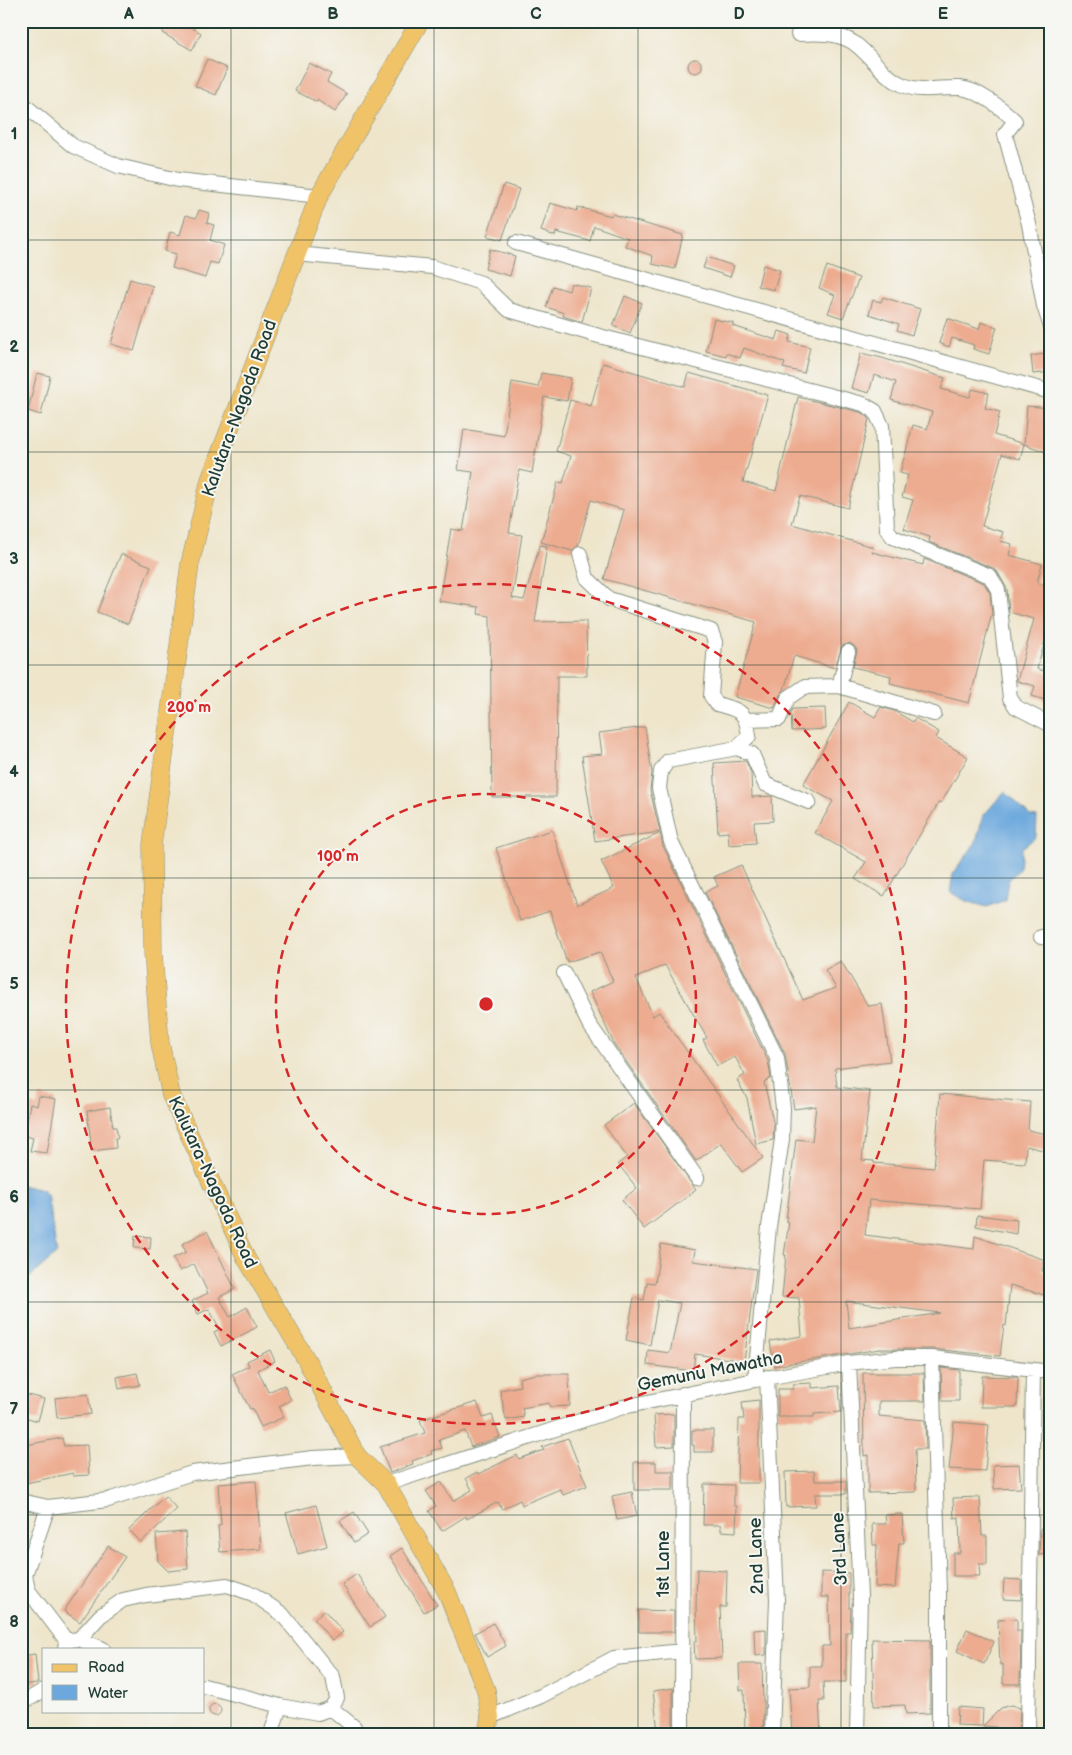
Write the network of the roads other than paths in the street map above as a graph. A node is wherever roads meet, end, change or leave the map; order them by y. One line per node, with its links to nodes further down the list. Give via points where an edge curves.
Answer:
1 (420, 21): 4 (main road, Kalutara-Nagoda Road)
2 (798, 34): 7 (street, via 823,33 854,43 888,77 902,85 916,90 962,88 1000,107 1015,121 1005,134)
3 (21, 102): 4 (street, via 73,146 118,166 178,180)
4 (319, 196): 6 (main road, Kalutara-Nagoda Road)
5 (516, 244): 8 (street)
6 (296, 254): 14 (street, via 432,267 481,283 509,310 863,404 875,411 882,426 887,529 893,537 990,576 998,590 1010,698 1016,707); 25 (main road, Kalutara-Nagoda Road, via 210,480 190,564 152,846 153,953 160,1043 172,1095 246,1258 307,1361)
7 (1051, 327)
8 (1051, 392)
9 (580, 554): 13 (street, via 587,578 609,599 711,631 715,642 711,696 717,704 738,710)
10 (848, 652): 11 (street)
11 (839, 686): 12 (street); 13 (street, via 804,687 788,698 780,719)
12 (934, 714)
13 (747, 720): 15 (street, via 749,736)
14 (1051, 725)
15 (737, 748): 16 (street, via 752,754 764,784); 23 (street, 2nd Lane, via 668,761 661,771 659,788 671,842 777,1058 783,1108 782,1139 768,1226)
16 (809, 802)
17 (564, 973): 18 (street, via 589,1024)
18 (697, 1178)
19 (932, 1358): 20 (street, Gemunu Mawatha); 21 (street, Gemunu Mawatha); 43 (street, via 939,1592)
20 (849, 1363): 23 (street, Gemunu Mawatha); 42 (street, 3rd Lane, via 860,1596)
21 (1033, 1370): 22 (street, Gemunu Mawatha); 44 (street)
22 (1051, 1372)
23 (761, 1378): 24 (street, Gemunu Mawatha); 41 (street, 2nd Lane, via 776,1600)
24 (683, 1394): 26 (street, Gemunu Mawatha, via 623,1407); 31 (street, 1st Lane)
25 (357, 1456): 26 (main road, Kalutara-Nagoda Road); 28 (street, via 313,1458 192,1473 108,1500)
26 (386, 1484): 37 (main road, Kalutara-Nagoda Road, via 447,1592 486,1690)
27 (21, 1500): 28 (street)
28 (48, 1508): 29 (street, via 25,1575 28,1590)
29 (70, 1643): 30 (street); 36 (street, via 123,1600 227,1585 253,1594 282,1614 333,1677 336,1698)
30 (98, 1648)
31 (682, 1651): 37 (street, via 614,1658); 40 (street, 1st Lane)
32 (205, 1686): 35 (street)
33 (42, 1691): 34 (street, via 29,1699)
34 (21, 1699)
35 (280, 1706): 36 (street, via 318,1713); 38 (street)
36 (331, 1708): 39 (street, via 354,1727)
37 (488, 1725)
38 (271, 1734)
39 (357, 1734)
40 (682, 1734)
41 (772, 1734)
42 (857, 1734)
43 (939, 1734)
44 (1028, 1734)

